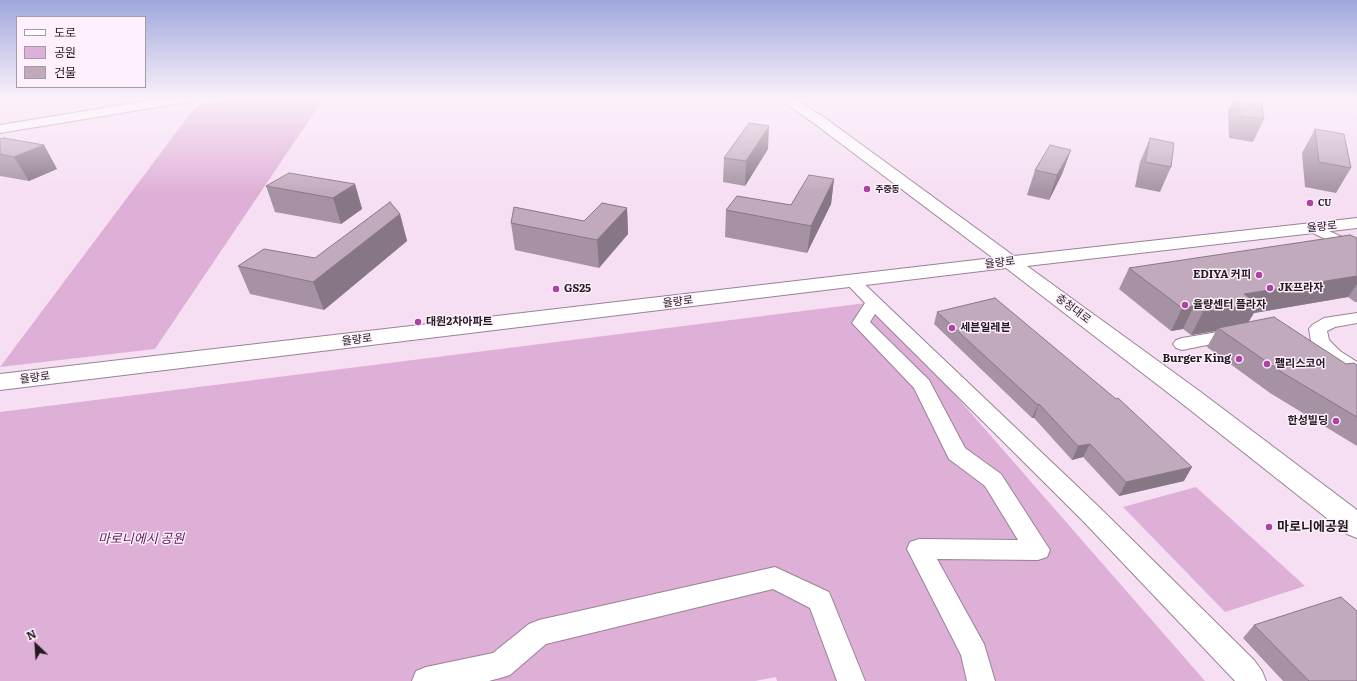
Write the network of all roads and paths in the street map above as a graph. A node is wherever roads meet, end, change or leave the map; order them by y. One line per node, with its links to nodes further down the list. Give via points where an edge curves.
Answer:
1 (820, 130): 4 (street)
2 (830, 130): 4 (street, 충청대로)
3 (846, 130): 4 (street)
4 (879, 166): 8 (street, 충청대로)
5 (1357, 224): 6 (street, 율량로)
6 (1314, 228): 7 (street); 8 (street, 율량로)
7 (1357, 250)
8 (1010, 262): 9 (street, 율량로); 16 (street, 충청대로)
9 (852, 281): 10 (street); 15 (street, 율량로)
10 (874, 302): 19 (street, via 861,323 922,385 957,453 993,480 1038,550 919,549 974,653); 20 (street, via 1091,514)
11 (1357, 318): 14 (street, via 1330,322 1318,329 1320,341 1333,355)
12 (1250, 332): 13 (street)
13 (1182, 344)
14 (1357, 370)
15 (0, 382)
16 (1357, 526)
17 (426, 681): 18 (street, via 500,665 540,633 775,578 820,600)
18 (851, 681)
19 (981, 681)
20 (1252, 681)

